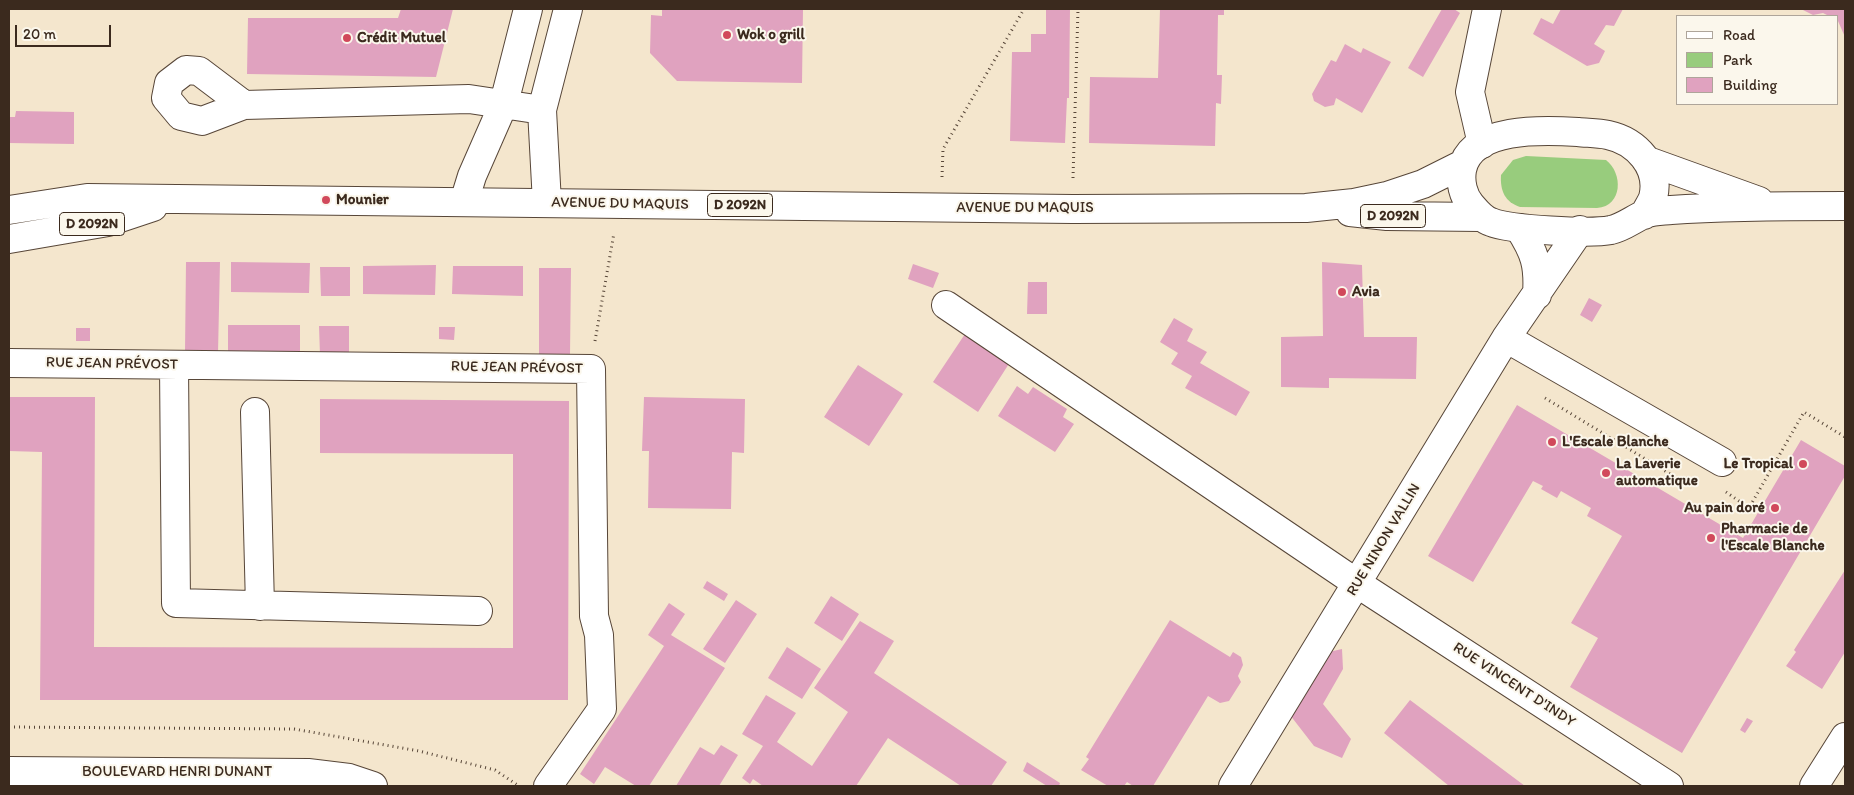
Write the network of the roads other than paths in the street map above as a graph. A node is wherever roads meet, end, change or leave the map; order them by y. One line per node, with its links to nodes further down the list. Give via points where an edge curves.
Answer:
1 (528, 9): 4 (street)
2 (568, 9): 6 (street)
3 (1487, 9): 7 (street, via 1470,92)
4 (504, 103): 5 (street, via 461,99); 6 (street); 11 (street)
5 (244, 105)
6 (542, 110): 12 (street)
7 (1482, 144): 8 (street, AVENUE DU MAQUIS, via 1514,132 1608,135 1636,148); 9 (street, AVENUE DU MAQUIS, via 1468,154)
8 (1648, 161): 13 (street, AVENUE DU MAQUIS); 17 (street, via 1655,177 1653,198)
9 (1463, 164): 15 (street, AVENUE DU MAQUIS / D 2092N, via 1422,184 1387,196); 18 (street, via 1462,187 1468,202)
10 (174, 201): 11 (street, AVENUE DU MAQUIS / D 2092N); 16 (street, AVENUE DU MAQUIS / D 2092N, via 87,198); 21 (street, AVENUE DU MAQUIS / D 2092N, via 108,222)
11 (464, 202): 12 (street, AVENUE DU MAQUIS / D 2092N)
12 (548, 203): 15 (street, AVENUE DU MAQUIS / D 2092N, via 1073,209)
13 (1772, 206): 14 (street, AVENUE DU MAQUIS); 17 (street, AVENUE DU MAQUIS, via 1719,206)
14 (1845, 206)
15 (1306, 208): 18 (street, AVENUE DU MAQUIS / D 2092N, via 1387,216)
16 (9, 210)
17 (1644, 215): 20 (street, AVENUE DU MAQUIS, via 1610,230)
18 (1480, 217): 19 (street, AVENUE DU MAQUIS)
19 (1519, 228): 20 (street, AVENUE DU MAQUIS); 22 (street, via 1532,250 1538,270)
20 (1580, 230): 22 (street, RUE NINON VALLIN)
21 (9, 239)
22 (1537, 295): 24 (street, RUE NINON VALLIN)
23 (946, 305): 29 (street, RUE VINCENT D'INDY)
24 (1506, 338): 28 (street); 29 (street, RUE NINON VALLIN)
25 (9, 363): 26 (street, RUE JEAN PRÉVOST)
26 (174, 365): 30 (street, via 176,603); 36 (street, RUE JEAN PRÉVOST, via 591,369 594,616 600,635 602,709)
27 (255, 412): 30 (street)
28 (1722, 462)
29 (1358, 584): 37 (street, RUE NINON VALLIN); 38 (street, RUE VINCENT D'INDY)
30 (260, 606): 31 (street)
31 (478, 611)
32 (1845, 737): 39 (street)
33 (9, 771): 34 (street); 35 (street, BOULEVARD HENRI DUNANT, via 308,773 349,778)
34 (9, 786)
35 (373, 786)
36 (548, 786)
37 (1233, 786)
38 (1669, 786)
39 (1814, 786)

